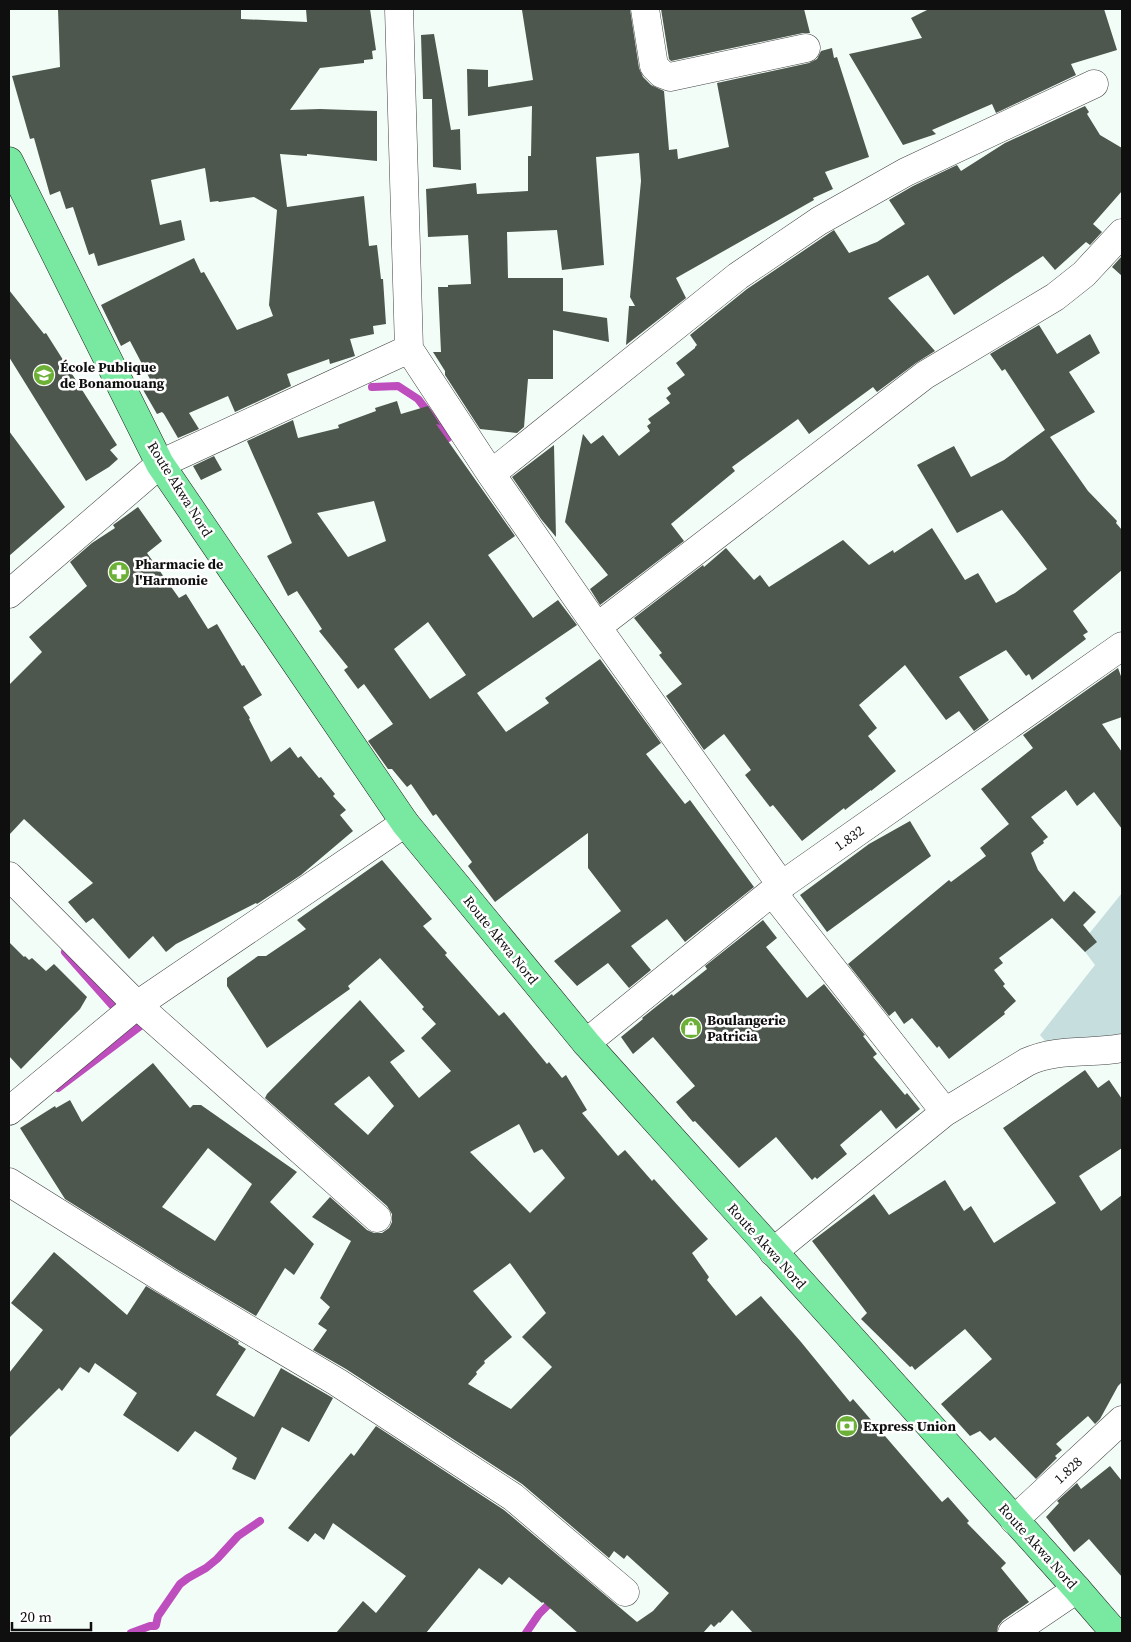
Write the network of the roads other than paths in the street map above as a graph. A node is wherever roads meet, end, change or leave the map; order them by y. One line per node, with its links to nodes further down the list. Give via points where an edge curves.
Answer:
1 (399, 9): 7 (street)
2 (645, 9): 3 (street, via 654,66 662,74 670,76)
3 (806, 48)
4 (1094, 84): 9 (street, via 906,172 819,221 738,276)
5 (9, 160): 8 (main road, Route Akwa Nord)
6 (1122, 232): 11 (street, via 1084,274 1055,297 925,375)
7 (409, 349): 8 (street); 9 (street)
8 (160, 464): 10 (street); 13 (main road, Route Akwa Nord)
9 (491, 474): 11 (street)
10 (9, 594)
11 (597, 627): 15 (street)
12 (1122, 646): 15 (street, 1.832)
13 (405, 823): 16 (street); 17 (main road, Route Akwa Nord)
14 (9, 876): 16 (street)
15 (777, 889): 17 (street, 1.832); 20 (street)
16 (137, 1005): 19 (street); 22 (street)
17 (586, 1043): 23 (main road, Route Akwa Nord)
18 (1122, 1048): 20 (street, via 1040,1056)
19 (9, 1111)
20 (945, 1112): 23 (street)
21 (9, 1182): 27 (street, via 337,1382 513,1497)
22 (376, 1218)
23 (773, 1252): 25 (main road, Route Akwa Nord)
24 (1122, 1420): 25 (street, 1.828)
25 (1014, 1520): 26 (main road, Route Akwa Nord)
26 (1077, 1589): 28 (street); 29 (main road, Route Akwa Nord)
27 (625, 1592)
28 (1012, 1633)
29 (1115, 1633)

